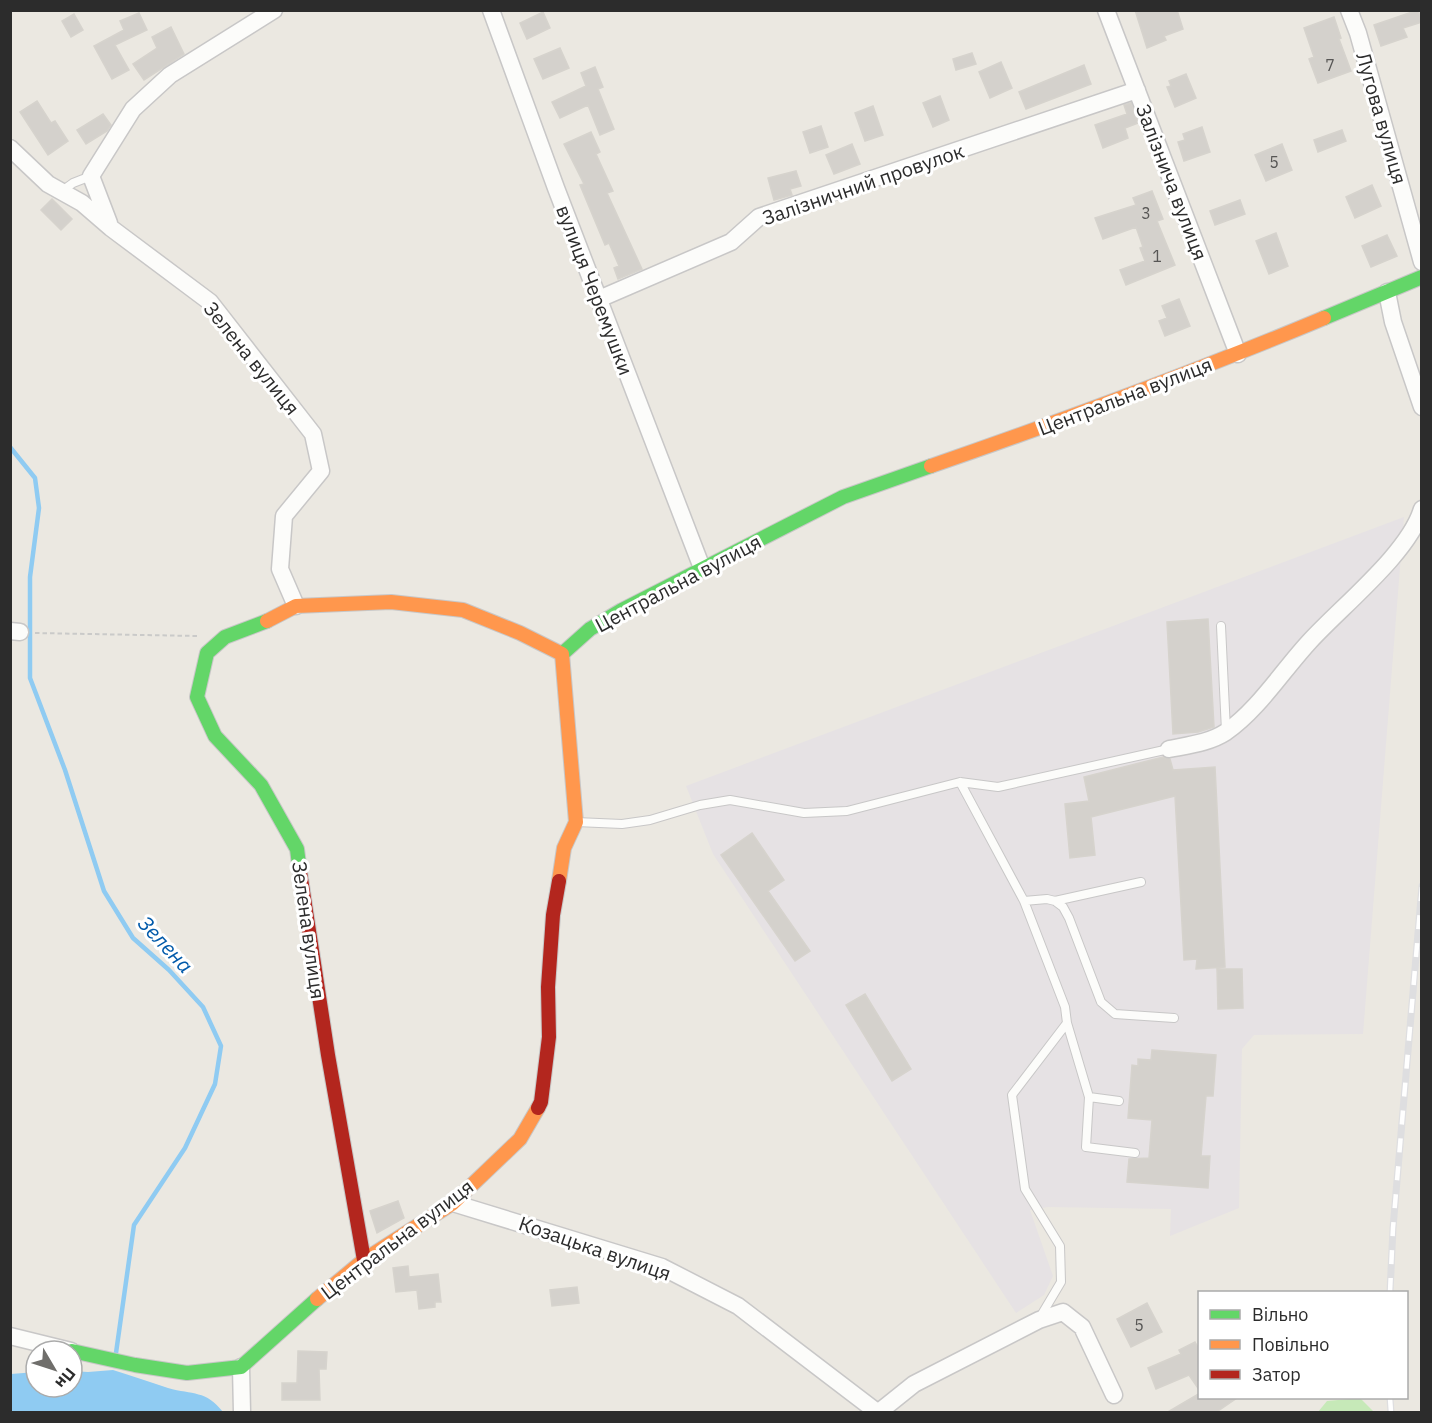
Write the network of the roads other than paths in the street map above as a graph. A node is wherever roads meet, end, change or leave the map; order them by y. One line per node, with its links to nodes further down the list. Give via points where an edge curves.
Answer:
1 (274, 10): 7 (street, via 171,75 133,109)
2 (491, 10): 13 (street, вулиця Черемушки)
3 (1106, 10): 5 (street, Залізнича вулиця)
4 (1349, 10): 10 (street, Лугова вулиця)
5 (1137, 90): 13 (street, Залізничний провулок, via 759,217 731,242); 14 (street, Залізнича вулиця)
6 (10, 148): 8 (street, Зелена вулиця, via 48,184)
7 (91, 176): 8 (lane); 9 (street)
8 (62, 190): 9 (street, Зелена вулиця)
9 (111, 228): 18 (street, Зелена вулиця, via 210,302 313,434 321,471 284,516 280,568)
10 (1422, 262)
11 (1422, 277): 12 (street, Центральна вулиця)
12 (1387, 292): 14 (street, Центральна вулиця); 15 (street)
13 (599, 299): 17 (street, вулиця Черемушки)
14 (1238, 354): 17 (street, Центральна вулиця, via 1081,414 843,496)
15 (1422, 407)
16 (1422, 509): 21 (street, via 1394,556)
17 (702, 568): 20 (street, Центральна вулиця, via 590,629)
18 (296, 606): 20 (street, via 391,602 463,610); 34 (street, Зелена вулиця, via 225,637 207,653 198,697 215,736 261,785 297,849)
19 (1221, 626): 21 (lane)
20 (562, 654): 24 (street, Центральна вулиця)
21 (1226, 732): 22 (street, via 1208,741)
22 (1169, 749): 23 (lane, via 998,787)
23 (960, 782): 24 (lane, via 847,812 804,813 730,800 622,824); 26 (lane)
24 (576, 822): 33 (street, Центральна вулиця, via 564,848 553,915 549,1037 541,1102 520,1139)
25 (1141, 882): 27 (lane)
26 (1024, 901): 27 (lane); 29 (lane, via 1065,1007)
27 (1055, 901): 28 (lane, via 1069,918 1101,1002 1115,1014)
28 (1174, 1018)
29 (1067, 1023): 30 (lane); 35 (lane, via 1012,1095 1025,1189 1060,1246 1061,1282)
30 (1089, 1097): 31 (lane); 32 (lane, via 1086,1147)
31 (1119, 1101)
32 (1135, 1153)
33 (453, 1203): 34 (street, Центральна вулиця); 40 (street, Козацька вулиця, via 662,1267 738,1306)
34 (364, 1260): 37 (street, Центральна вулиця)
35 (1039, 1320): 38 (street, via 1063,1312 1082,1327); 40 (street, via 914,1384)
36 (84, 1354): 37 (street, via 187,1373)
37 (241, 1367): 39 (street)
38 (1114, 1395)
39 (242, 1413)
40 (878, 1413)

